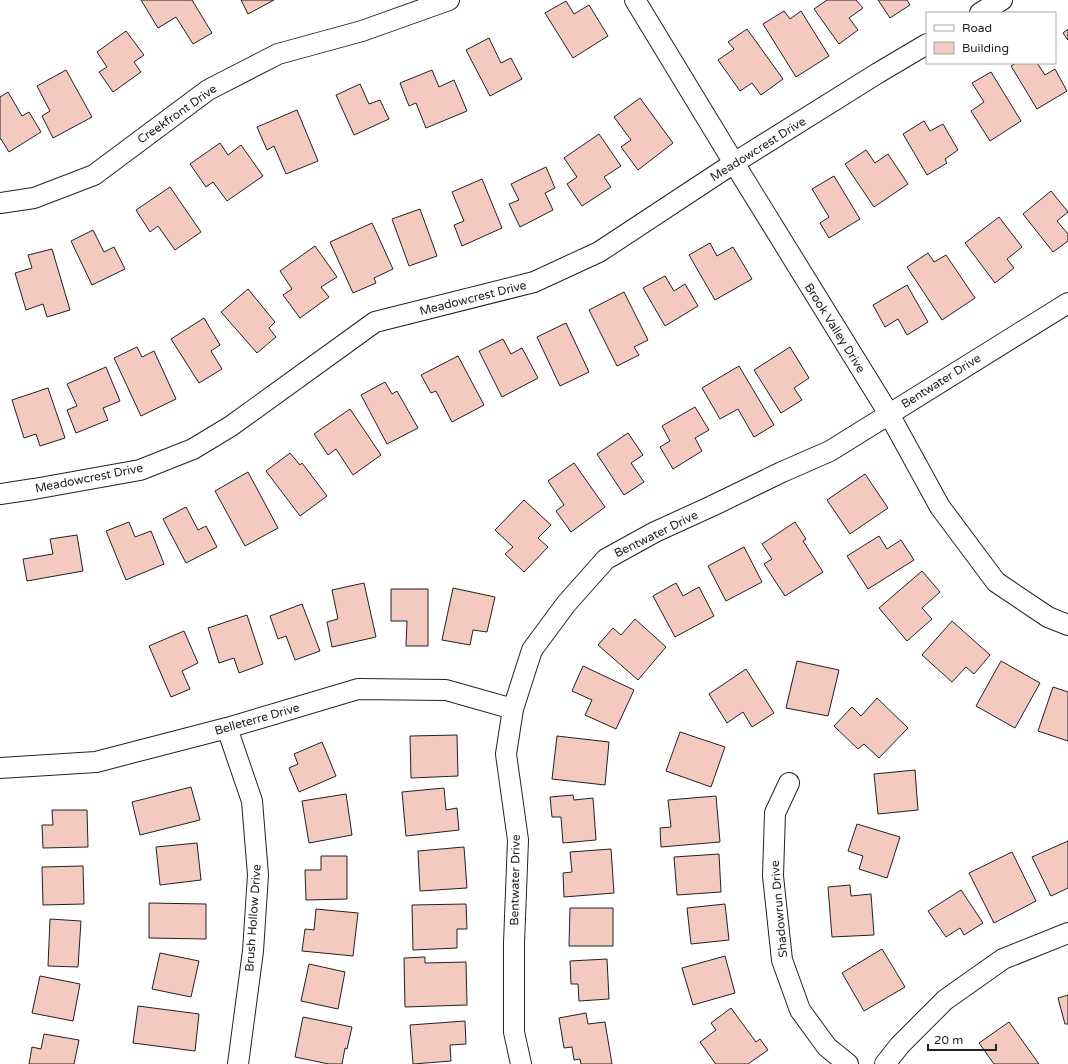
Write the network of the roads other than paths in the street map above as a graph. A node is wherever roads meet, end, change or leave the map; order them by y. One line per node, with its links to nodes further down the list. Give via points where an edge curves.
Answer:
1 (449, 0): 7 (street, Creekfront Drive, via 362,30 278,54 208,90 94,175 34,198)
2 (635, 0): 6 (street, Brook Valley Drive)
3 (1002, 0): 4 (street)
4 (982, 12)
5 (926, 45): 6 (street, Meadowcrest Drive)
6 (734, 163): 9 (street, Brook Valley Drive); 10 (street, Meadowcrest Drive, via 599,252 534,282 375,322 231,426 193,449 140,470)
7 (0, 203)
8 (1068, 303): 9 (street, Bentwater Drive)
9 (889, 414): 11 (street, Brook Valley Drive, via 940,507 996,582 1048,617); 12 (street, Bentwater Drive, via 830,451 656,532 606,559 566,604 532,650)
10 (0, 494)
11 (1068, 624)
12 (513, 709): 13 (street, Belleterre Drive, via 446,690 358,689); 18 (street, Bentwater Drive, via 506,754 518,840 514,1032)
13 (227, 728): 14 (street, Belleterre Drive, via 96,762); 17 (street, Brush Hollow Drive, via 252,801 258,875 253,951)
14 (0, 768)
15 (789, 783): 19 (street, Shadowrun Drive, via 775,813 773,876 782,960 800,1010 827,1047)
16 (1068, 933): 20 (street, via 1003,959 945,1000 900,1045)
17 (238, 1064)
18 (521, 1064)
19 (848, 1064)
20 (885, 1064)

